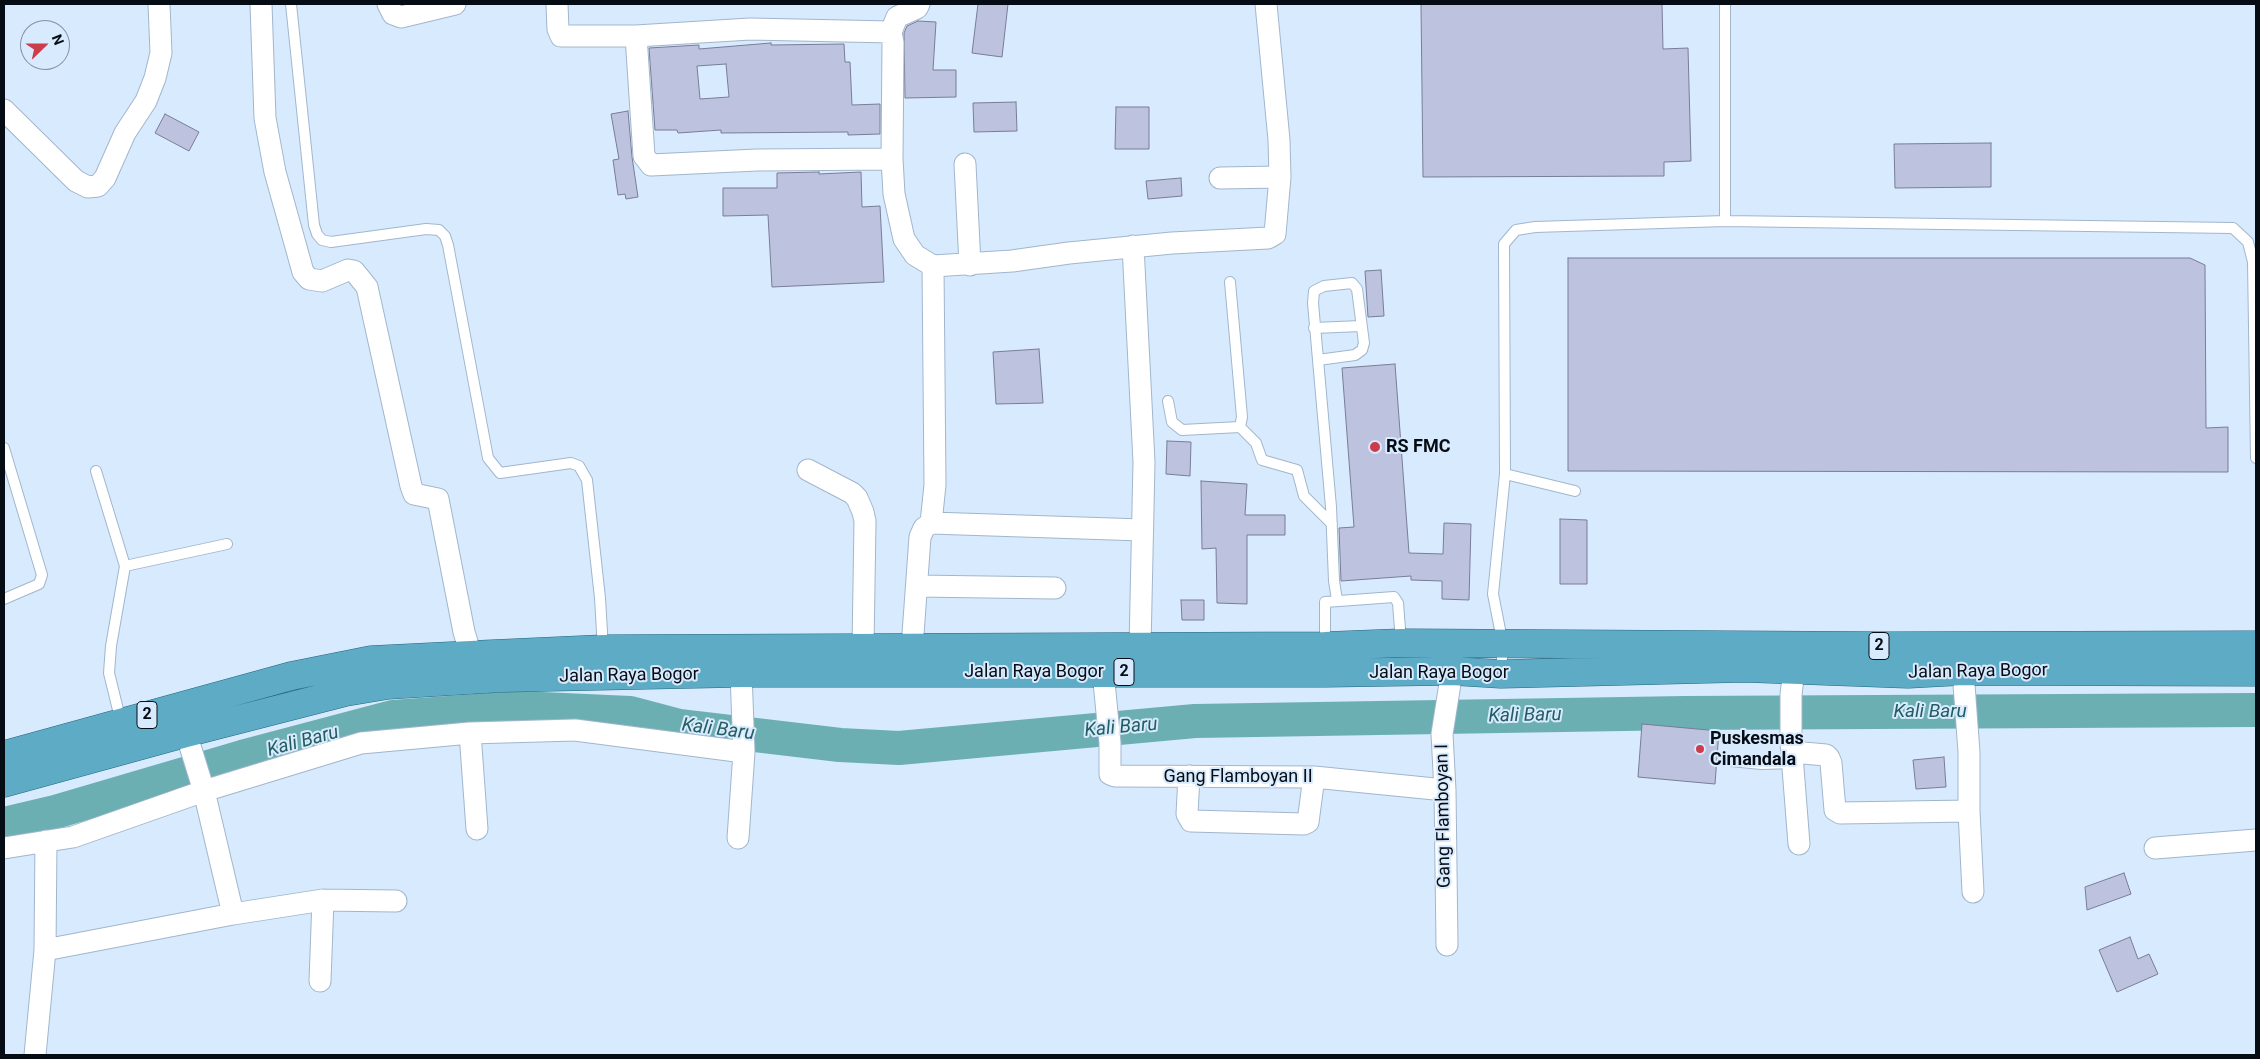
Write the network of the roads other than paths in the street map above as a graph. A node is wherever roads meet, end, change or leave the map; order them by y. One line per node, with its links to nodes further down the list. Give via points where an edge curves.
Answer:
1 (159, 4): 12 (street, via 161,53 155,78 146,101 124,133 105,178 98,186 88,187 76,181)
2 (261, 4): 48 (street, via 266,118 275,172 303,272 309,279 322,281 348,270 354,271 366,286 411,486 414,494 438,499)
3 (291, 4): 50 (lane, via 317,234 322,240 331,242 426,229 439,230 445,236 488,458 500,474 571,463 579,466 587,480)
4 (388, 4): 5 (street, via 393,14 401,17)
5 (455, 4)
6 (557, 4): 11 (street, via 561,36)
7 (918, 4): 10 (street, via 917,8 898,17)
8 (1266, 4): 15 (street)
9 (1725, 4): 17 (lane)
10 (891, 32): 11 (street, via 750,29); 13 (street)
11 (636, 36): 13 (street, via 644,156 651,165)
12 (4, 110)
13 (892, 159): 20 (street, via 894,194 904,239 915,255)
14 (965, 164): 19 (street)
15 (1280, 177): 16 (street); 18 (street, via 1275,234 1268,238)
16 (1220, 178)
17 (1725, 221): 28 (lane, via 2232,228 2248,242 2253,262); 31 (lane, via 1516,230 1504,244)
18 (1133, 246): 19 (street); 35 (street, via 1144,462)
19 (970, 265): 20 (street)
20 (933, 266): 33 (street, via 935,486)
21 (1230, 282): 26 (lane, via 1242,417)
22 (1361, 326): 23 (lane); 23 (lane, via 1357,290 1352,283 1346,282 1314,290); 24 (lane, via 1362,350 1355,355)
23 (1314, 328): 24 (lane)
24 (1318, 360): 34 (lane)
25 (1168, 401): 26 (lane, via 1172,422 1182,430)
26 (1240, 427): 34 (lane, via 1256,442 1262,460 1297,470 1304,496)
27 (4, 448): 40 (lane, via 42,575 39,584)
28 (2256, 458)
29 (808, 470): 46 (street, via 852,493 863,512)
30 (96, 471): 37 (lane)
31 (1505, 474): 32 (lane); 44 (lane, via 1493,594)
32 (1575, 491)
33 (931, 523): 35 (street); 38 (street, via 920,536)
34 (1332, 524): 41 (lane)
35 (1142, 530): 45 (street)
36 (227, 544): 37 (lane)
37 (126, 566): 58 (lane, via 109,673)
38 (917, 586): 39 (street); 47 (street)
39 (1055, 588)
40 (4, 599)
41 (1337, 600): 42 (lane, via 1394,597 1398,603); 49 (lane, via 1328,600 1324,605)
42 (1401, 643): 44 (highway, Jalan Raya Bogor / 2); 49 (highway, Jalan Raya Bogor / 2)
43 (2256, 644): 44 (highway, Jalan Raya Bogor / 2)
44 (1502, 645): 53 (lane)
45 (1140, 647): 47 (highway, Jalan Raya Bogor / 2); 49 (highway, Jalan Raya Bogor / 2)
46 (863, 648): 47 (highway, Jalan Raya Bogor / 2); 50 (highway, Jalan Raya Bogor / 2)
47 (912, 648)
48 (471, 655): 50 (highway, Jalan Raya Bogor / 2); 58 (highway, Jalan Raya Bogor / 2, via 371,660 300,674)
49 (1325, 660): 55 (highway, Jalan Raya Bogor / 2); 57 (highway, Jalan Raya Bogor / 2)
50 (606, 663): 56 (highway, Jalan Raya Bogor / 2); 60 (highway, Jalan Raya Bogor / 2, via 501,678 388,685 346,692)
51 (1794, 668): 53 (highway, Jalan Raya Bogor / 2); 54 (highway, Jalan Raya Bogor / 2); 62 (street)
52 (2256, 672): 54 (highway, Jalan Raya Bogor / 2)
53 (1501, 674): 55 (highway, Jalan Raya Bogor / 2)
54 (1964, 678): 70 (street)
55 (1450, 679): 69 (street, Gang Flamboyan I, via 1442,734)
56 (741, 682): 57 (highway, Jalan Raya Bogor / 2); 61 (street)
57 (1104, 683): 65 (street, Gang Flamboyan II, via 1110,774)
58 (121, 723): 63 (highway, Jalan Raya Bogor / 2)
59 (470, 733): 61 (street, via 575,730); 68 (street, via 361,743); 71 (street)
60 (189, 743): 67 (highway, Jalan Raya Bogor / 2); 68 (street)
61 (744, 747): 72 (street)
62 (1792, 752): 64 (lane, via 1752,764); 70 (street, via 1829,758 1835,810 1840,813); 75 (street)
63 (4, 755)
64 (1730, 761)
65 (1189, 776): 66 (street, Gang Flamboyan II); 66 (street, via 1187,814 1191,821 1304,824 1308,822)
66 (1314, 777): 69 (street, Gang Flamboyan II)
67 (4, 784)
68 (202, 788): 74 (street, via 91,831); 81 (street)
69 (1445, 790): 82 (street, Gang Flamboyan I)
70 (1969, 810): 78 (street)
71 (477, 829)
72 (738, 838)
73 (2256, 840): 77 (street)
74 (46, 841): 76 (street); 83 (street)
75 (1799, 844)
76 (4, 848)
77 (2155, 848)
78 (1973, 892)
79 (324, 900): 80 (street); 81 (street); 84 (street)
80 (396, 901)
81 (233, 914): 83 (street)
82 (1446, 945)
83 (46, 950): 85 (street)
84 (320, 981)
85 (35, 1055)

